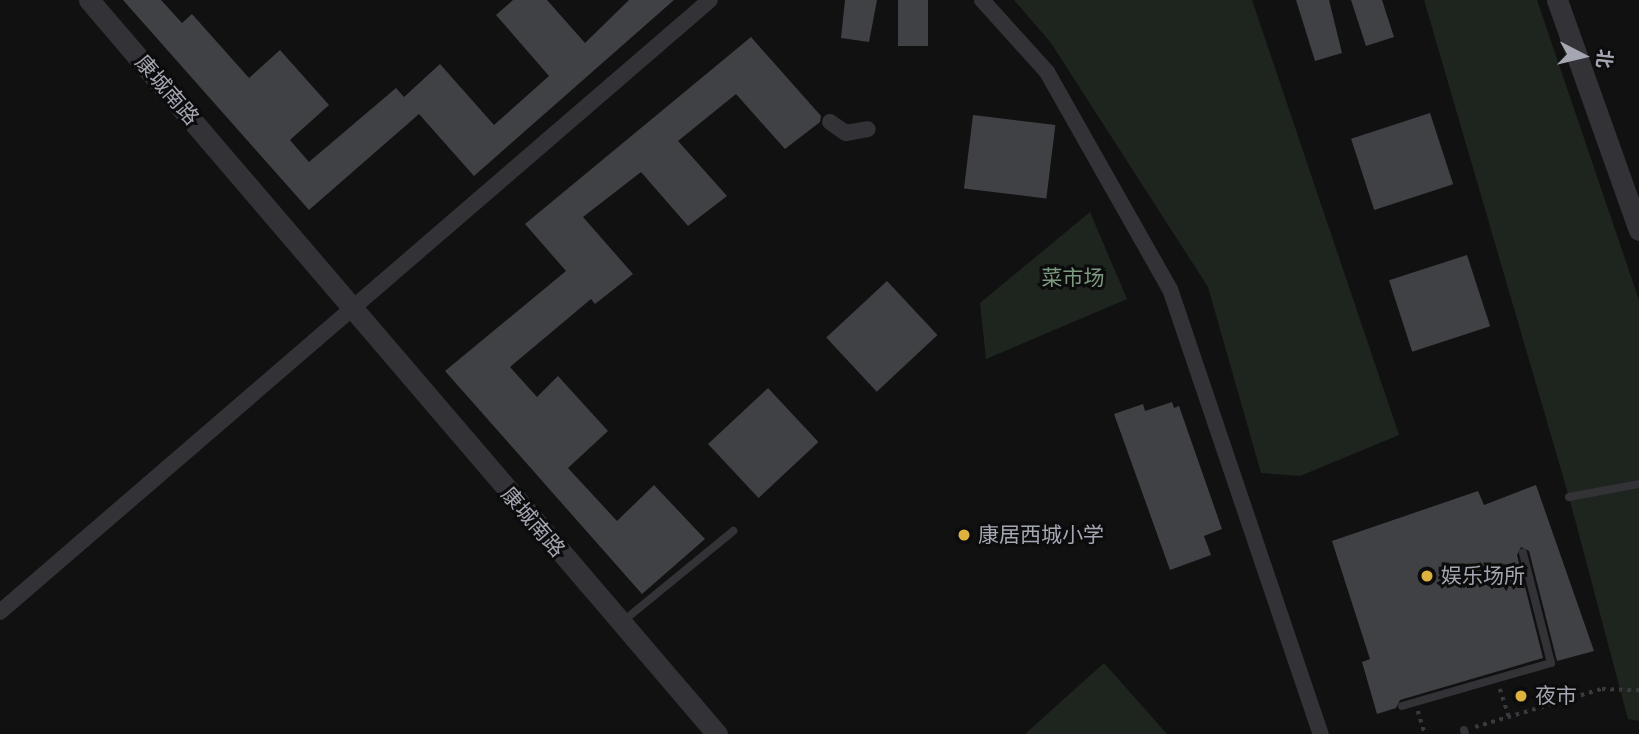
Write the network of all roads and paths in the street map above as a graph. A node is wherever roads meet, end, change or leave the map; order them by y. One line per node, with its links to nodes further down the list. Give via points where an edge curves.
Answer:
1 (89, 0): 8 (street, 康城南路)
2 (710, 0): 8 (street)
3 (982, 0): 22 (street, via 1047,72 1170,289)
4 (1557, 0): 7 (street)
5 (830, 122): 6 (street, via 846,133)
6 (868, 129)
7 (1639, 230)
8 (354, 306): 13 (street); 14 (street, 康城南路, via 508,494)
9 (1639, 484): 10 (lane)
10 (1569, 496)
11 (733, 531): 14 (lane)
12 (1523, 553): 17 (lane, via 1551,663)
13 (0, 612)
14 (622, 622): 21 (street, 康城南路)
15 (1497, 679): 19 (path)
16 (1639, 690): 19 (path, via 1602,689)
17 (1416, 703): 18 (lane); 23 (path)
18 (1402, 706)
19 (1509, 717): 20 (path)
20 (1464, 732)
21 (717, 734)
22 (1321, 734)
23 (1425, 734)

